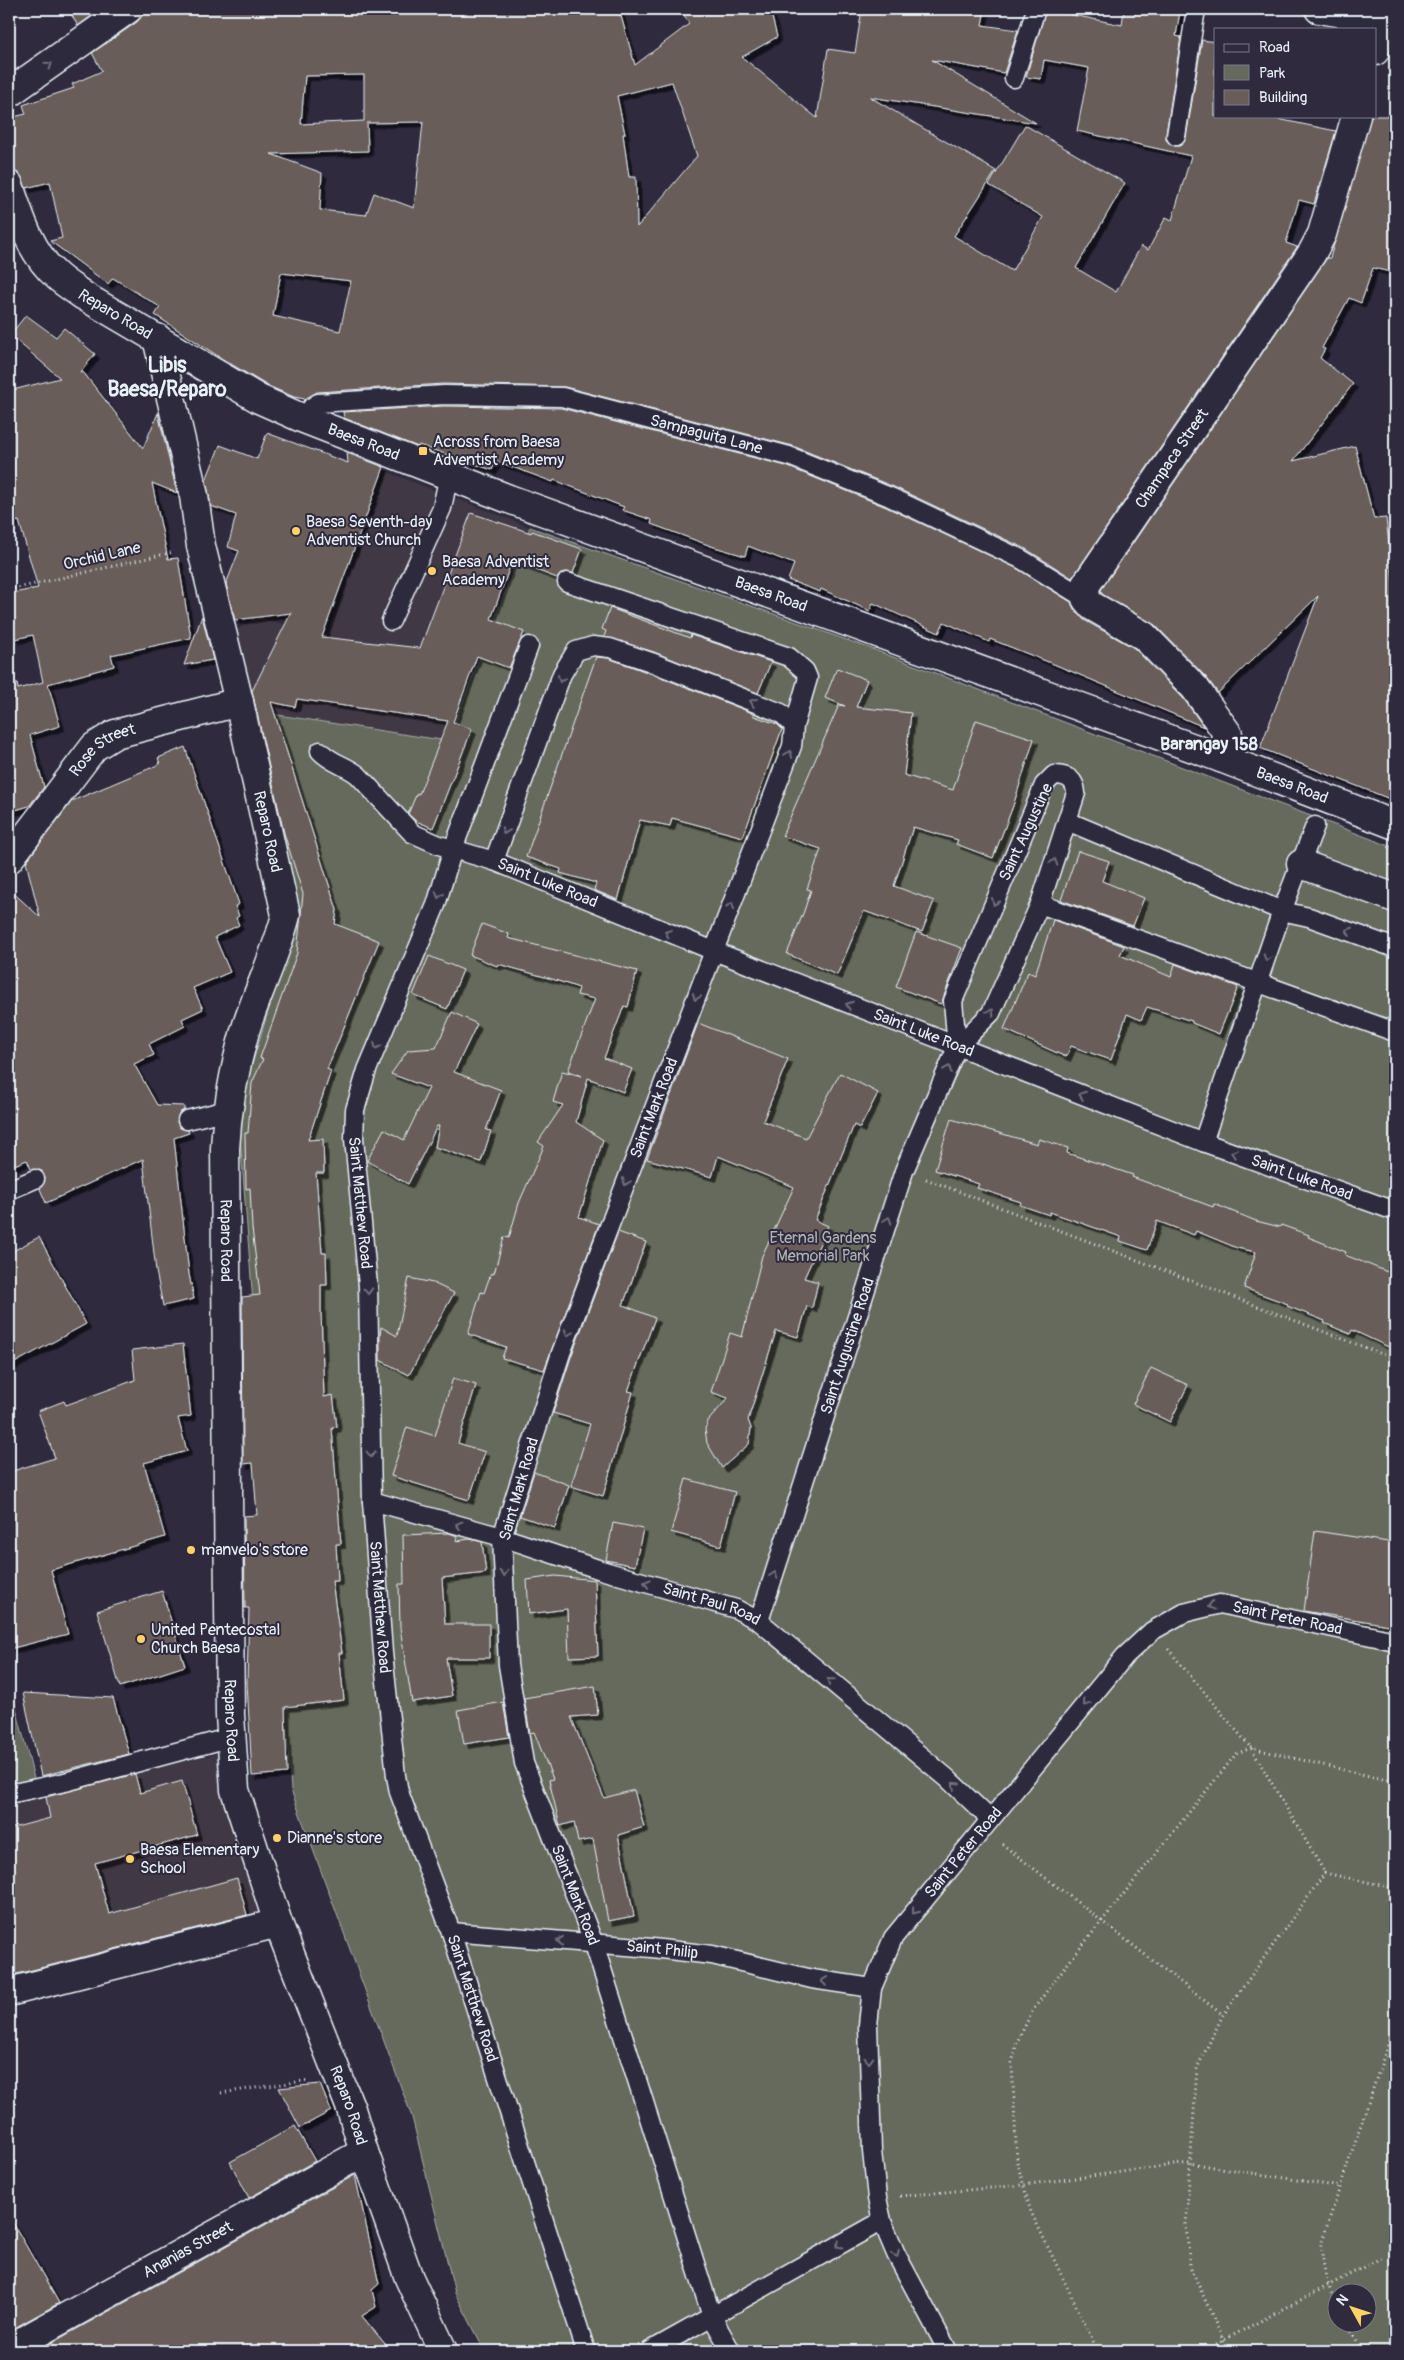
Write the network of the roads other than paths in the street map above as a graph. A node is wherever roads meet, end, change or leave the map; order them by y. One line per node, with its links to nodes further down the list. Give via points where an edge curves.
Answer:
1 (128, 9): 8 (street, one-way to 1)
2 (1036, 9): 7 (lane)
3 (1196, 9): 10 (lane)
4 (1319, 9): 5 (street)
5 (1389, 17): 6 (street)
6 (1376, 49)
7 (1014, 78)
8 (9, 93)
9 (1355, 118): 16 (street, Champaca Street, via 1322,234 1312,253 1084,586)
10 (1176, 136)
11 (9, 185): 12 (street, Reparo Road, via 24,229 40,256 58,277)
12 (157, 338): 13 (street, Baesa Road, via 259,399); 19 (street, Reparo Road, via 194,496 201,546)
13 (304, 419): 14 (street, Baesa Road); 16 (lane, Sampaguita Lane, via 318,403 444,395 562,397 789,456 890,497 1021,559)
14 (449, 474): 17 (lane, via 442,508); 22 (street, Baesa Road, via 509,500)
15 (567, 582): 20 (lane, Saint Mark Road, via 790,657 808,678)
16 (1086, 599): 22 (street, via 1092,606 1144,636 1195,688 1228,734)
17 (391, 621)
18 (529, 646): 26 (lane, Saint Matthew Road)
19 (239, 702): 27 (street, Rose Street, via 115,734 94,747); 38 (street, Reparo Road, via 286,915 246,1031)
20 (794, 726): 28 (lane, one-way to 28, via 781,713 651,662 610,648 592,646 576,651 562,674); 34 (lane, Saint Mark Road, one-way to 20, via 792,746)
21 (320, 751): 26 (lane, Saint Luke Road, via 330,761 350,768 358,775 412,833)
22 (1221, 758): 24 (street, Baesa Road)
23 (1067, 821): 31 (lane, Saint Augustine, one-way to 23); 32 (lane); 37 (lane, Saint Augustine, one-way to 37, via 1076,792 1075,784 1069,778 1054,775 1044,785 953,1002)
24 (1395, 825)
25 (1315, 826): 29 (lane)
26 (453, 849): 28 (lane, Saint Luke Road); 44 (lane, Saint Matthew Road, one-way to 44, via 436,905 367,1070 355,1110 354,1139 368,1286)
27 (9, 859)
28 (494, 862): 34 (lane, Saint Luke Road, one-way to 28)
29 (1301, 864): 30 (street); 32 (lane)
30 (1395, 898)
31 (1040, 904): 35 (lane); 37 (lane, Saint Augustine, one-way to 31, via 991,1014)
32 (1282, 911): 33 (lane, one-way to 32, via 1309,917); 35 (lane, one-way to 35)
33 (1395, 948)
34 (714, 951): 37 (lane, Saint Luke Road, one-way to 34); 45 (lane, Saint Mark Road, one-way to 45, via 561,1354)
35 (1259, 983): 36 (lane); 40 (lane)
36 (1395, 1032)
37 (957, 1047): 40 (lane, Saint Luke Road, one-way to 37); 46 (lane, Saint Augustine Road, one-way to 37, via 904,1170)
38 (227, 1110): 39 (lane); 48 (street, Reparo Road)
39 (186, 1120)
40 (1203, 1142): 43 (lane, Saint Luke Road, one-way to 40)
41 (35, 1179): 42 (lane)
42 (9, 1190)
43 (1395, 1210)
44 (372, 1501): 45 (lane, Saint Paul Road, one-way to 44); 52 (lane, Saint Matthew Road, via 396,1776)
45 (502, 1537): 46 (lane, Saint Paul Road, one-way to 45, via 736,1608 601,1570); 53 (lane, Saint Mark Road, one-way to 53, via 508,1665 524,1763)
46 (759, 1621): 50 (lane, Saint Paul Road, one-way to 46, via 947,1778)
47 (1395, 1641): 50 (lane, Saint Peter Road, one-way to 50, via 1220,1604 1184,1613 1152,1631 1125,1656)
48 (232, 1737): 49 (lane); 51 (street, Reparo Road, via 235,1790)
49 (9, 1794)
50 (990, 1819): 54 (lane, Saint Peter Road, one-way to 54, via 893,1938)
51 (278, 1923): 55 (street); 56 (street, Reparo Road)
52 (451, 1932): 53 (lane, Saint Philip, one-way to 52); 61 (lane, Saint Matthew Road)
53 (594, 1944): 54 (lane, Saint Philip, one-way to 53, via 812,1979 712,1955); 58 (lane, Saint Mark Road)
54 (872, 1988): 57 (lane, Saint Peter Road, one-way to 57, via 868,2025 872,2151)
55 (9, 1992)
56 (364, 2152): 59 (street, Ananias Street); 60 (street, Reparo Road, via 409,2278)
57 (882, 2221): 58 (lane, one-way to 58); 64 (lane, Saint Peter Road, one-way to 64)
58 (712, 2317): 62 (lane); 63 (lane, Saint Mark Road)
59 (12, 2347)
60 (443, 2351)
61 (586, 2351)
62 (650, 2351)
63 (731, 2351)
64 (948, 2351)

